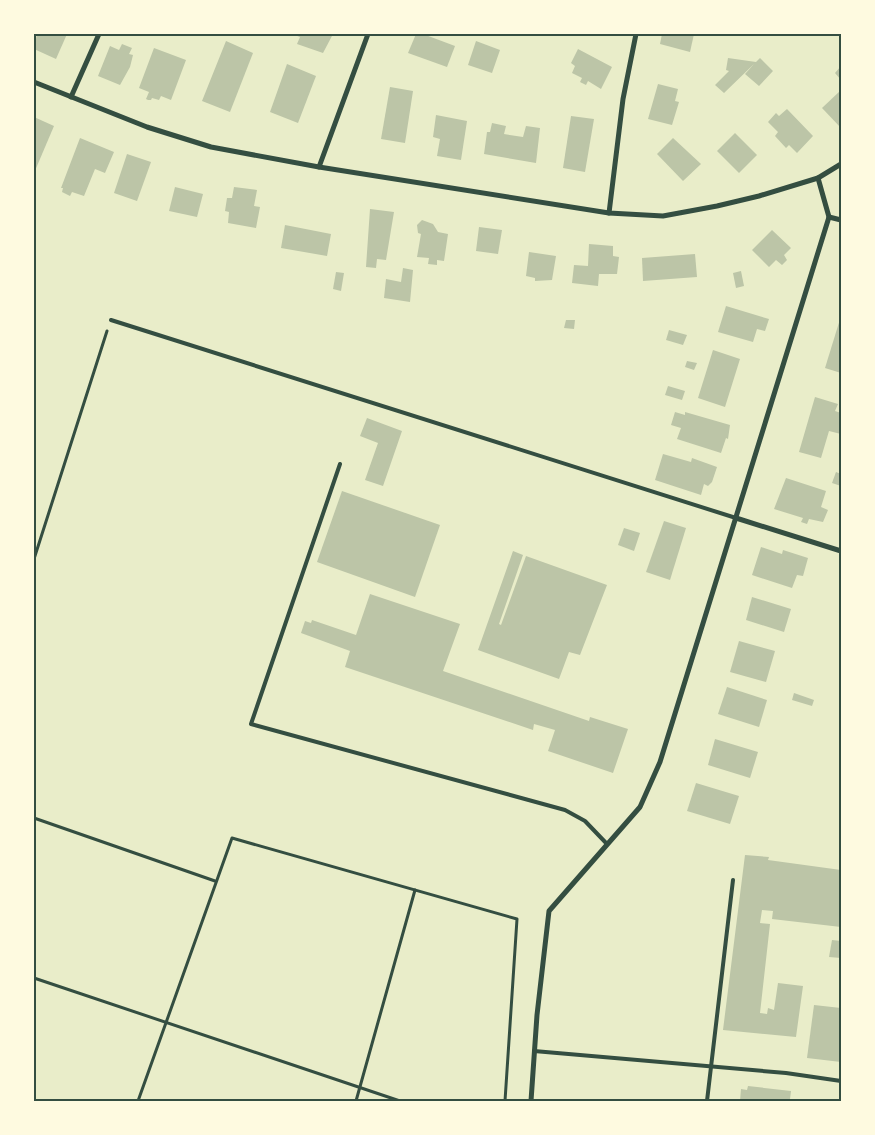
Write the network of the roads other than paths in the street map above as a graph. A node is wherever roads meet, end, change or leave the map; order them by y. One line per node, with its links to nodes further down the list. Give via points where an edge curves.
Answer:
1 (99, 34): 5 (street)
2 (368, 34): 7 (street)
3 (636, 34): 9 (street, via 623,98)
4 (34, 82): 5 (street)
5 (71, 97): 7 (street, via 147,127 212,147)
6 (841, 164): 8 (street)
7 (319, 167): 9 (street)
8 (818, 178): 9 (street, via 759,196 663,216); 10 (street)
9 (609, 213)
10 (829, 217): 11 (street); 14 (street)
11 (841, 220)
12 (111, 320): 14 (lane)
13 (340, 464): 16 (lane, via 251,724 565,810 585,821)
14 (736, 518): 15 (street); 16 (street, via 660,762 640,807)
15 (841, 551)
16 (607, 844): 18 (street, via 549,912)
17 (733, 880): 19 (lane)
18 (534, 1051): 19 (lane); 21 (street)
19 (712, 1068): 20 (lane); 22 (lane)
20 (841, 1081)
21 (531, 1101)
22 (707, 1101)

